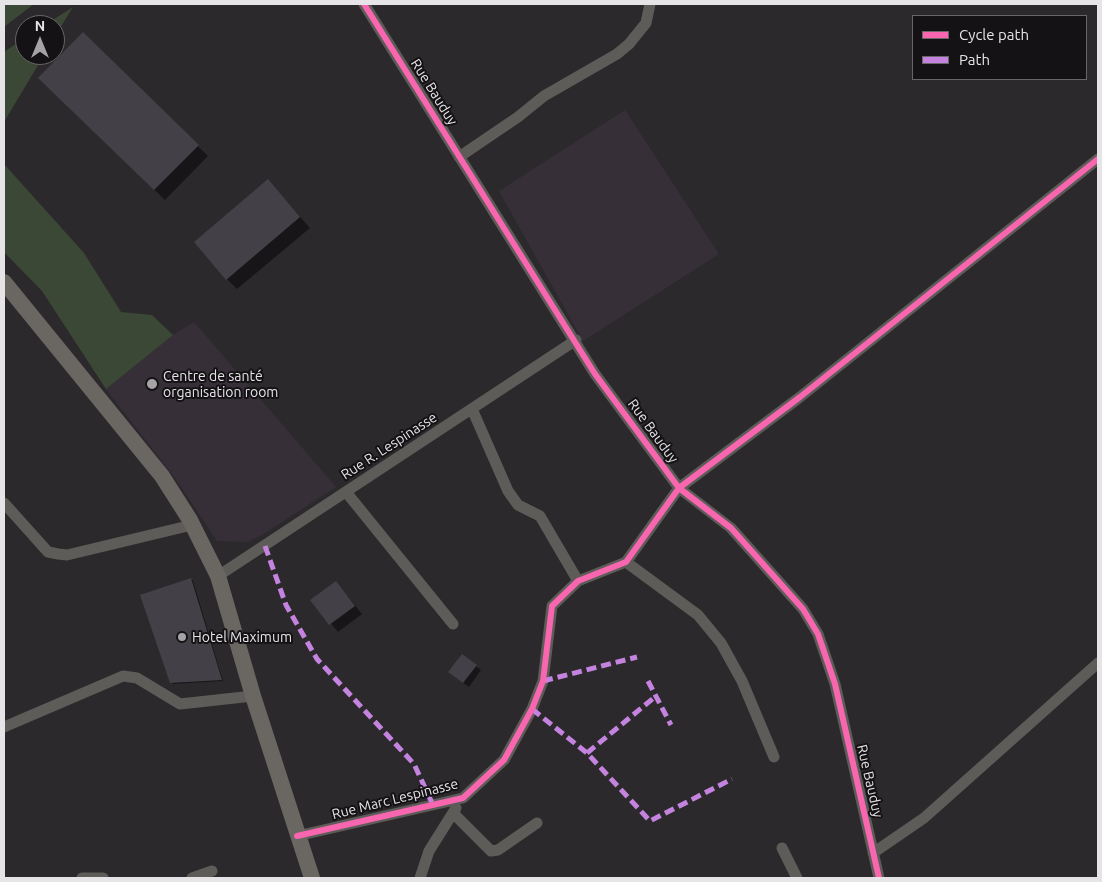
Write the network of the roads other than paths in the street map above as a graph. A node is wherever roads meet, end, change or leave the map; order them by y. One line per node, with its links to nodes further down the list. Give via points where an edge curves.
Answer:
1 (364, 4): 3 (street, Rue Bauduy)
2 (650, 4): 3 (street, via 646,23 617,54 544,96)
3 (459, 157): 6 (street, Rue Bauduy)
4 (1098, 159): 8 (street, via 808,391)
5 (4, 282): 11 (main road, via 162,476)
6 (576, 340): 7 (street, Rue R. Lespinasse); 8 (street, Rue Bauduy, via 596,374)
7 (472, 409): 9 (street, Rue R. Lespinasse); 14 (street, via 508,491 518,505 540,516)
8 (679, 488): 12 (street); 25 (street, Rue Bauduy, via 731,528 802,609 818,634 835,684)
9 (346, 492): 13 (street, Rue R. Lespinasse); 15 (street)
10 (4, 503): 11 (street, via 48,552 58,554 67,555)
11 (192, 525): 13 (main road)
12 (626, 562): 14 (street, Rue Marc Lespinasse); 19 (street, via 698,615 721,643 742,681)
13 (218, 576): 17 (main road)
14 (578, 581): 20 (street, Rue Marc Lespinasse, via 552,606 543,681 532,709 504,760)
15 (453, 624)
16 (1098, 663): 25 (street, via 924,818)
17 (253, 696): 18 (street, via 180,704 137,678 123,676); 23 (main road)
18 (4, 728)
19 (774, 756)
20 (463, 798): 21 (street); 23 (street, Rue Marc Lespinasse)
21 (453, 813): 22 (street, via 491,851 498,850); 31 (street, via 429,851)
22 (538, 823)
23 (297, 836): 30 (main road)
24 (782, 848): 32 (street)
25 (872, 853): 33 (street, Rue Bauduy)
26 (212, 871): 29 (street)
27 (82, 878): 28 (street)
28 (104, 878)
29 (192, 878)
30 (312, 878)
31 (420, 878)
32 (797, 878)
33 (879, 878)

